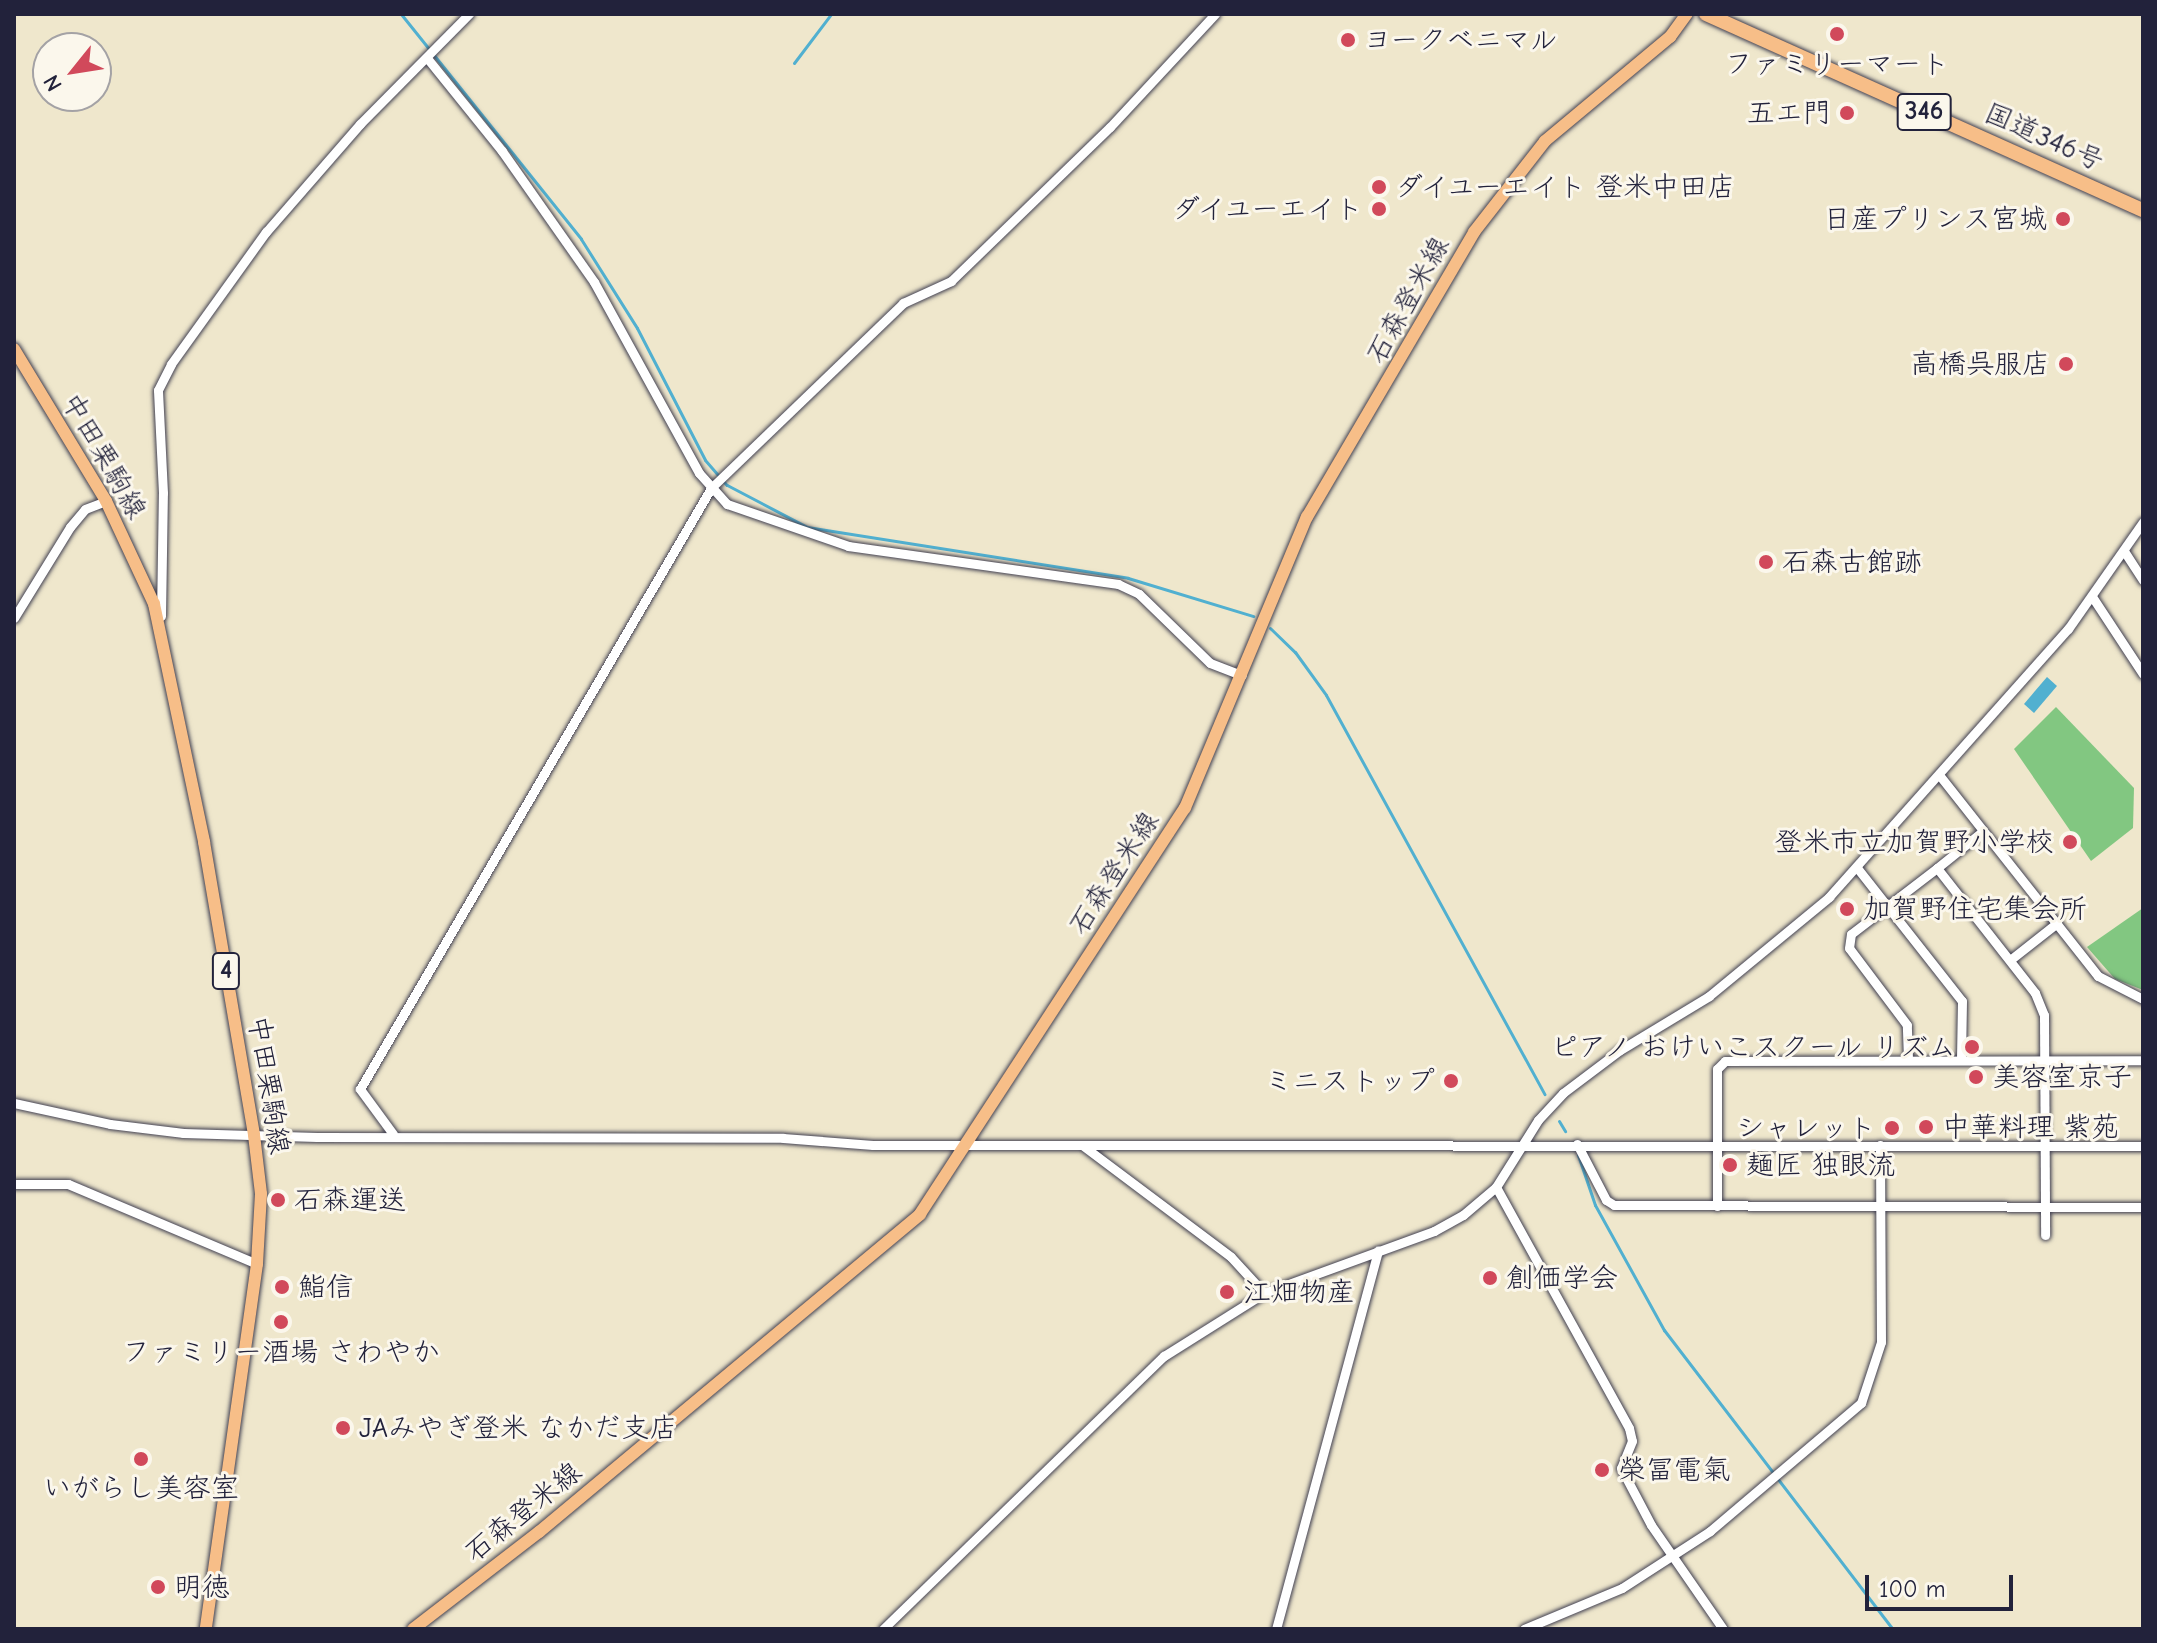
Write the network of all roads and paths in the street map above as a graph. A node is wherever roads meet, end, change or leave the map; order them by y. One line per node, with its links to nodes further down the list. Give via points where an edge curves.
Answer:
1 (469, 14): 5 (street)
2 (1215, 14): 8 (street, via 1110,127 951,281 903,303)
3 (1687, 14): 17 (main road, 石森登米線, via 1670,37 1545,141 1487,211 1307,517)
4 (1713, 16): 6 (highway, 国道346号 / 346)
5 (427, 58): 8 (street, via 502,151 594,282); 15 (street, via 360,124 266,232 158,390)
6 (2143, 210)
7 (14, 349): 9 (main road, 中田栗駒線 / 4)
8 (714, 486): 17 (street, via 750,515 848,546 1118,584 1139,594 1210,663); 31 (street, via 360,1089)
9 (106, 501): 14 (street, via 85,509 70,527); 15 (main road, 中田栗駒線 / 4)
10 (2143, 522): 11 (street)
11 (2124, 551): 12 (street); 13 (street)
12 (2143, 580)
13 (2093, 598): 16 (street); 18 (street)
14 (14, 618)
15 (161, 631): 32 (main road, 中田栗駒線 / 4)
16 (2143, 674)
17 (1242, 675): 35 (main road, 石森登米線, via 1185,808)
18 (1940, 776): 19 (street); 21 (street)
19 (1983, 831): 20 (street); 23 (street)
20 (1937, 868): 22 (street); 24 (street)
21 (1858, 869): 22 (street); 37 (street, via 1735,977 1563,1093)
22 (1887, 906): 26 (street, via 1851,934 1849,948 1907,1025); 27 (street, via 1962,1001)
23 (2057, 923): 24 (street); 25 (street, via 2106,982)
24 (2010, 960): 28 (street, via 2041,1004)
25 (2143, 999)
26 (1908, 1059): 27 (street); 33 (street, via 1725,1061 1717,1069)
27 (1961, 1059): 28 (street)
28 (2047, 1059): 29 (street); 39 (street)
29 (2143, 1060)
30 (14, 1103): 32 (street, via 110,1124)
31 (393, 1134): 32 (street); 35 (street)
32 (254, 1135): 49 (main road, 中田栗駒線 / 4, via 261,1194)
33 (1717, 1143): 34 (street); 38 (street); 43 (street)
34 (1577, 1144): 37 (street); 43 (street, via 1606,1200 1614,1205)
35 (961, 1145): 36 (street); 53 (main road, 石森登米線, via 920,1214 899,1234)
36 (1082, 1145): 37 (street); 50 (street, via 1231,1257)
37 (1520, 1145): 42 (street)
38 (1880, 1145): 39 (street); 44 (street)
39 (2045, 1146): 40 (street); 45 (street)
40 (2143, 1146)
41 (14, 1184): 49 (street, via 68,1184)
42 (1496, 1187): 48 (street, via 1448,1224); 51 (street, via 1629,1428 1632,1441 1621,1468)
43 (1717, 1206): 44 (street)
44 (1881, 1206): 45 (street); 51 (street, via 1881,1342 1861,1403 1710,1531)
45 (2045, 1207): 46 (street); 47 (street)
46 (2143, 1207)
47 (2045, 1235)
48 (1378, 1251): 50 (street); 55 (street)
49 (257, 1264): 52 (main road, 中田栗駒線 / 4)
50 (1264, 1293): 54 (street, via 1164,1356)
51 (1673, 1554): 56 (street, via 1622,1588); 57 (street)
52 (206, 1629)
53 (413, 1629)
54 (883, 1629)
55 (1276, 1629)
56 (1524, 1629)
57 (1723, 1629)

